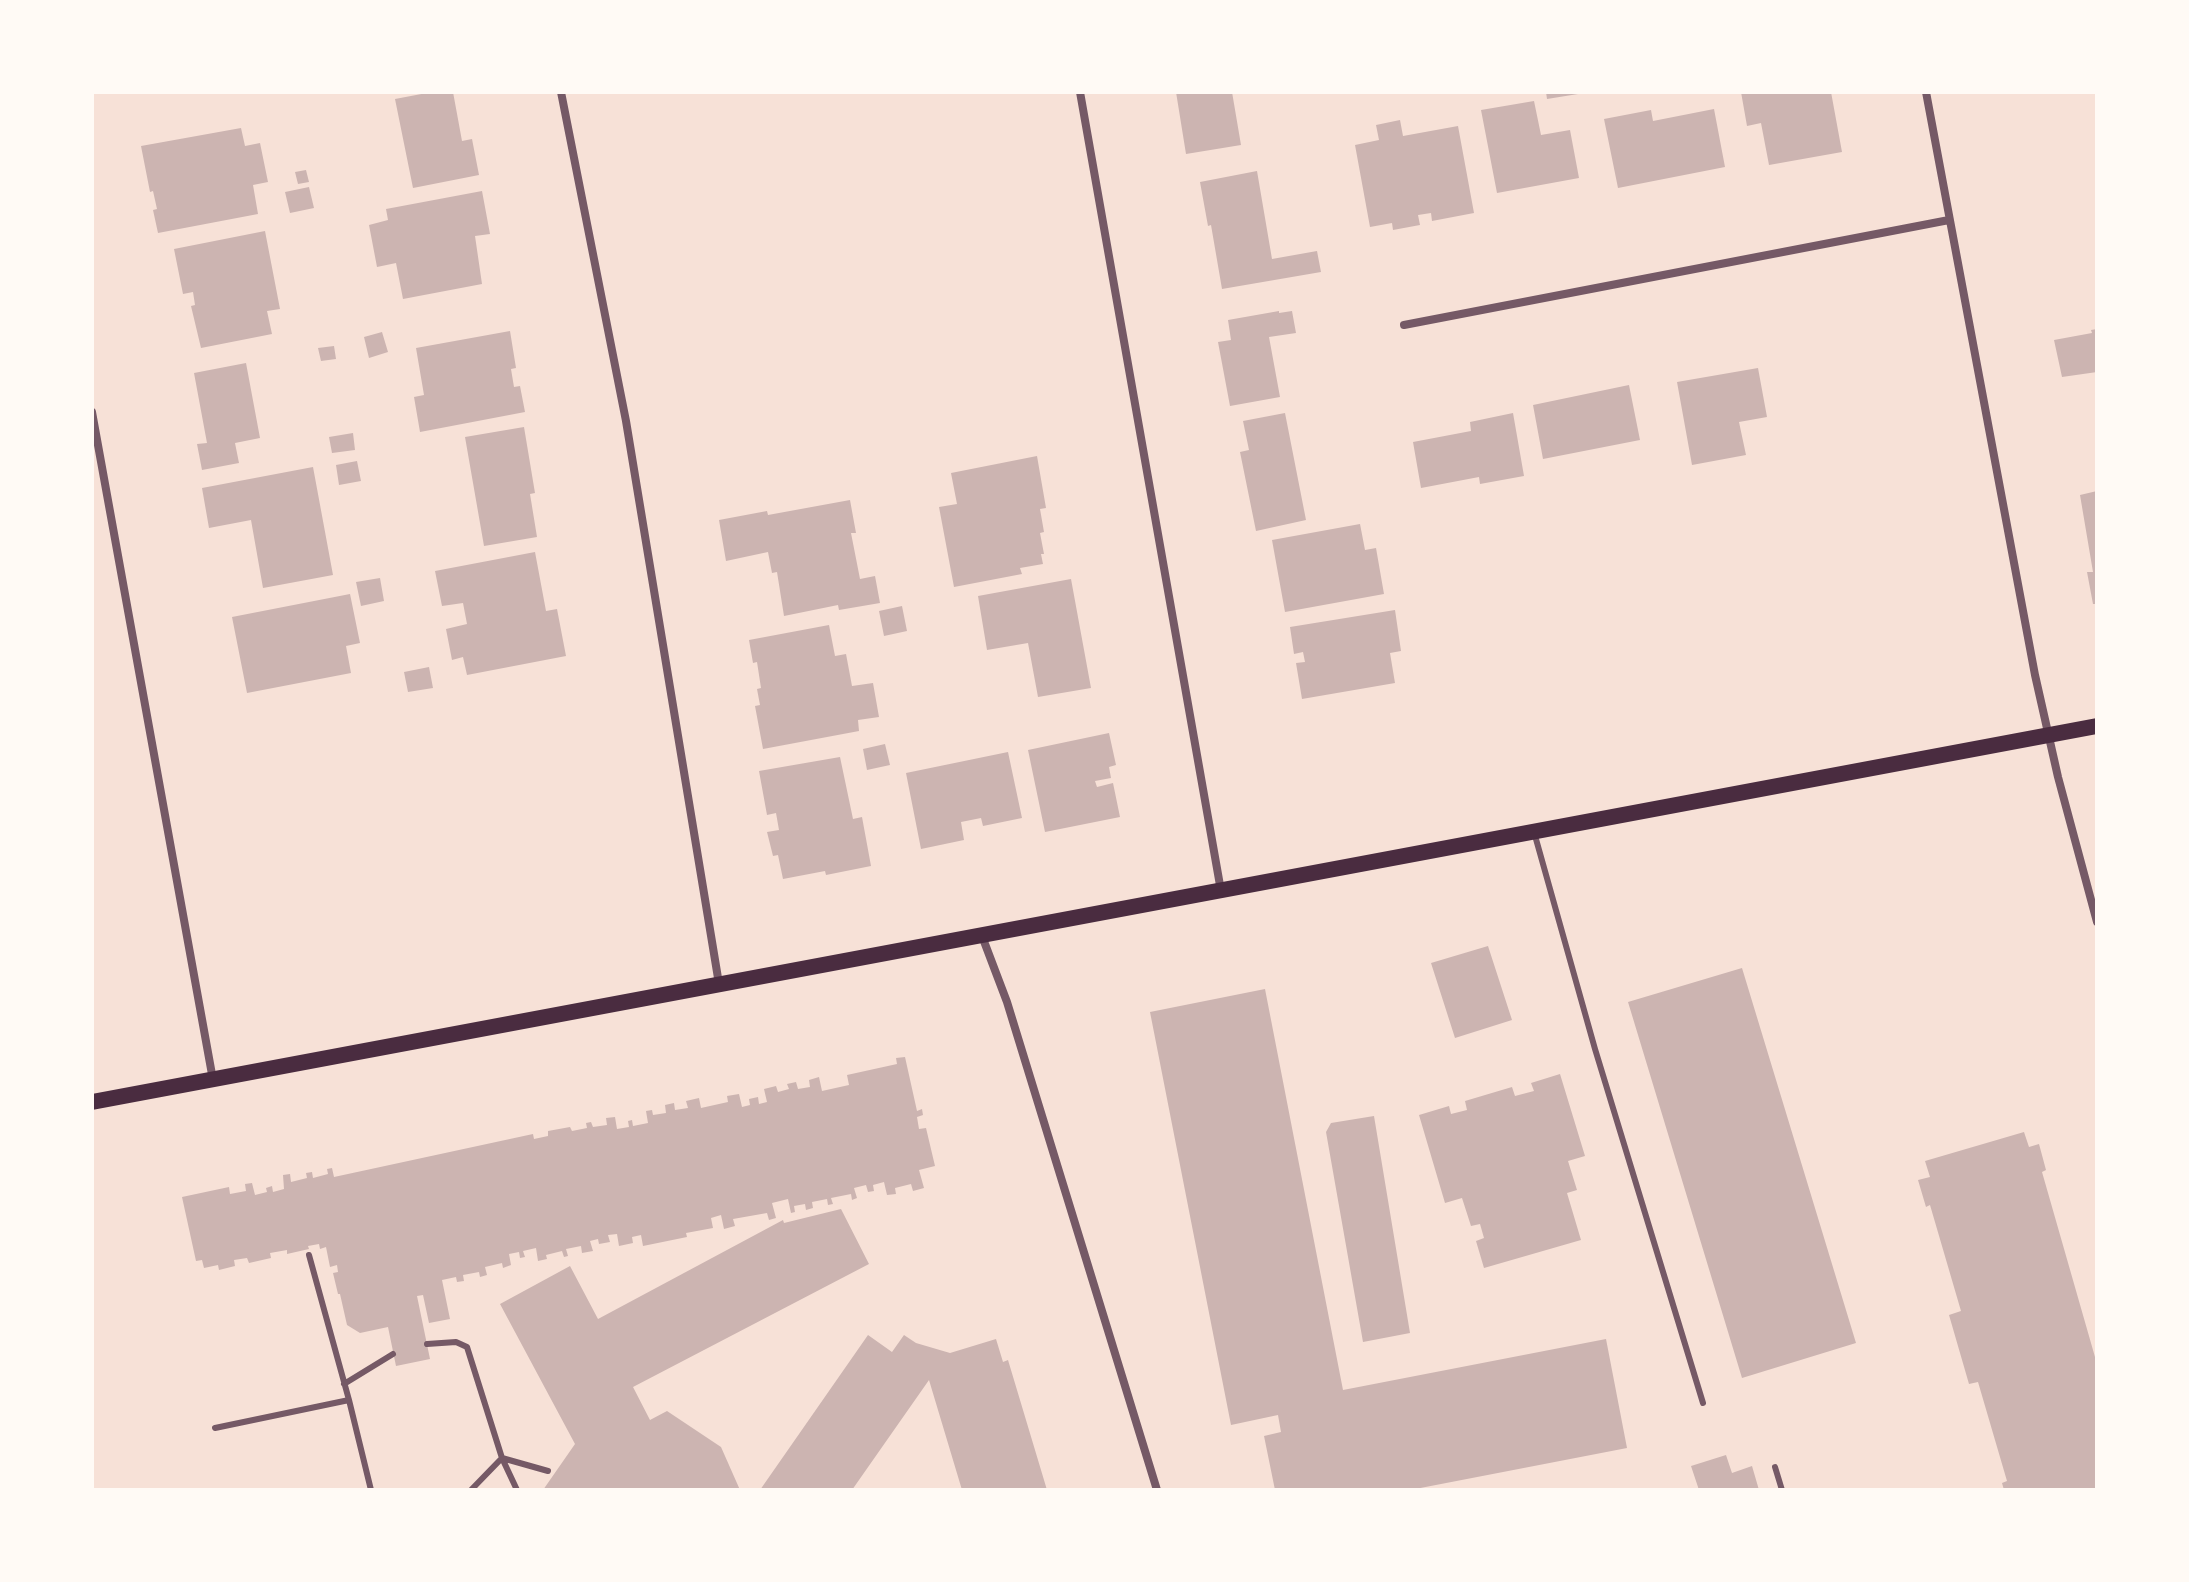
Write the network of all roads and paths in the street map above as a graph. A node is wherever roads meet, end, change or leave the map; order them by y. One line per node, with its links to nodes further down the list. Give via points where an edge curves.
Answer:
1 (561, 92): 13 (street, via 626,421)
2 (1080, 92): 10 (street)
3 (1926, 92): 4 (street)
4 (1949, 220): 5 (street); 8 (street)
5 (1404, 325)
6 (92, 412): 14 (street)
7 (2097, 726): 8 (main road)
8 (2048, 736): 9 (main road); 11 (street)
9 (1534, 832): 10 (main road); 21 (lane)
10 (1221, 891): 12 (main road)
11 (2097, 922)
12 (982, 936): 13 (main road); 29 (street)
13 (719, 984): 14 (main road)
14 (213, 1080): 15 (main road)
15 (92, 1102)
16 (309, 1255): 19 (lane)
17 (427, 1344): 23 (lane, via 456,1342 467,1347)
18 (393, 1354): 19 (lane)
19 (344, 1384): 20 (lane)
20 (349, 1400): 22 (lane); 26 (lane)
21 (1703, 1403)
22 (215, 1428)
23 (502, 1458): 25 (lane); 27 (lane); 28 (lane)
24 (1775, 1467): 30 (lane)
25 (548, 1471)
26 (371, 1490)
27 (471, 1490)
28 (517, 1490)
29 (1157, 1490)
30 (1782, 1490)

